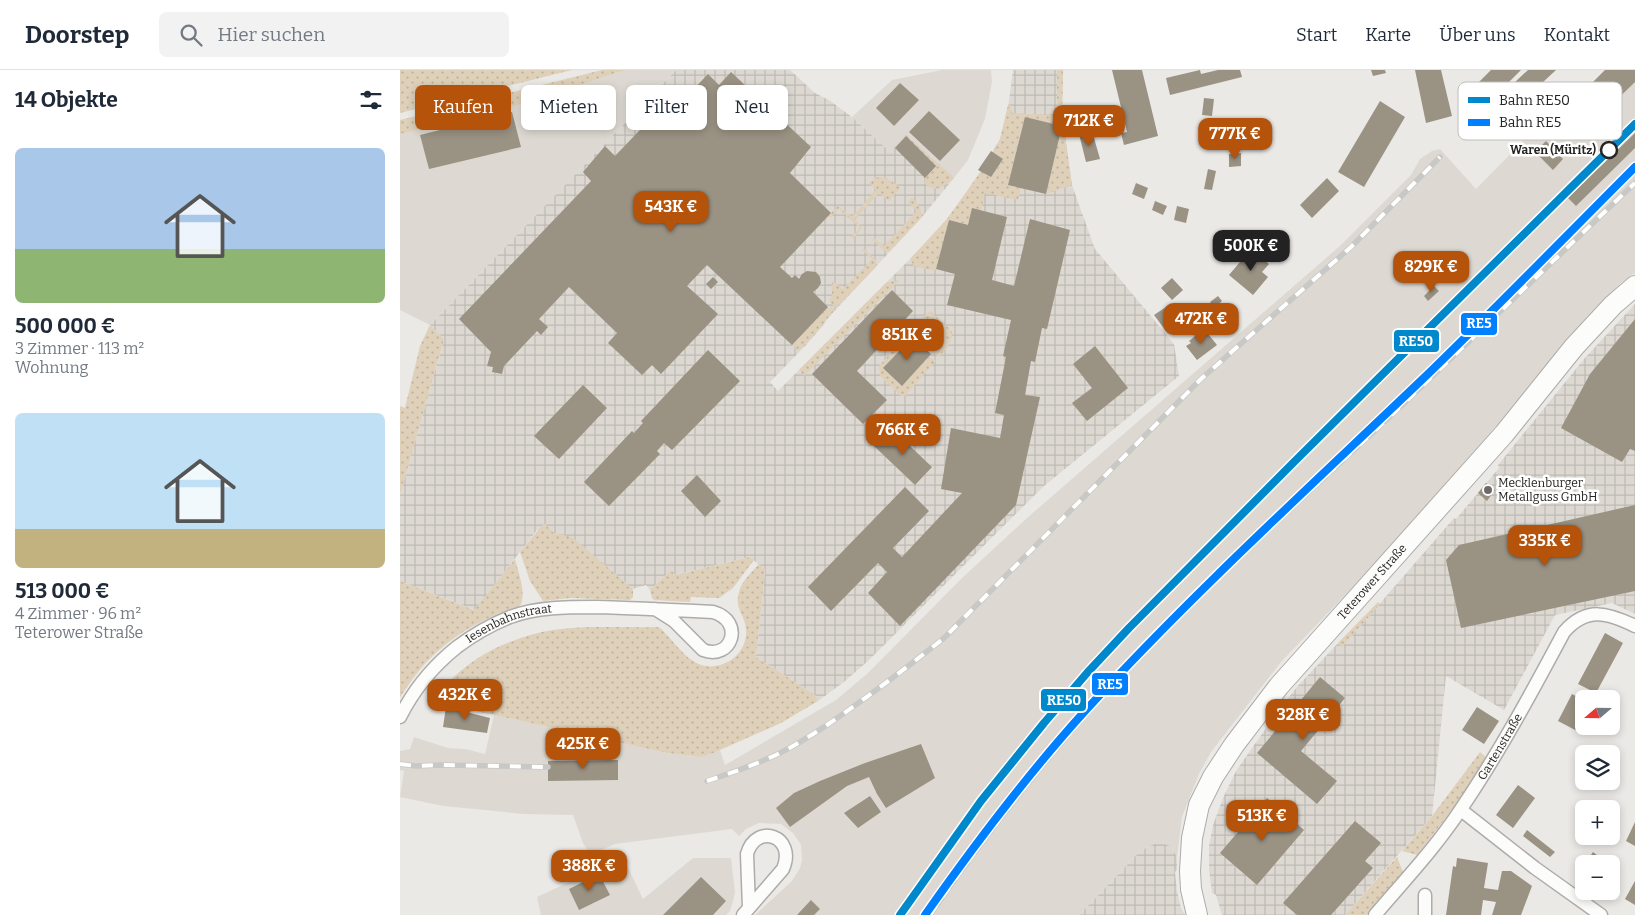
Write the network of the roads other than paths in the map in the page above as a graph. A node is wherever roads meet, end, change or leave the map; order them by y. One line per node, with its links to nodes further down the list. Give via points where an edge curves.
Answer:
1 (1635, 286): 8 (main road, Teterower Straße, via 1574,347 1504,434 1279,686 1212,776 1199,805 1192,838 1191,889)
2 (656, 609): 2 (street, Iesenbahnstraat, via 674,621 703,650 719,651 731,640 730,624 718,613); 4 (street, Iesenbahnstraat, via 573,607 511,617 485,628 443,658 419,684)
3 (1635, 626): 5 (street, Gartenstraße, via 1616,617 1597,614 1578,620 1564,632)
4 (400, 717)
5 (1461, 810): 9 (street, Gartenstraße); 11 (street)
6 (1425, 895): 10 (street)
7 (746, 911): 7 (street, via 786,862 785,848 776,837 762,836 749,847)
8 (1197, 915)
9 (1374, 915)
10 (1425, 915)
11 (1601, 915)

